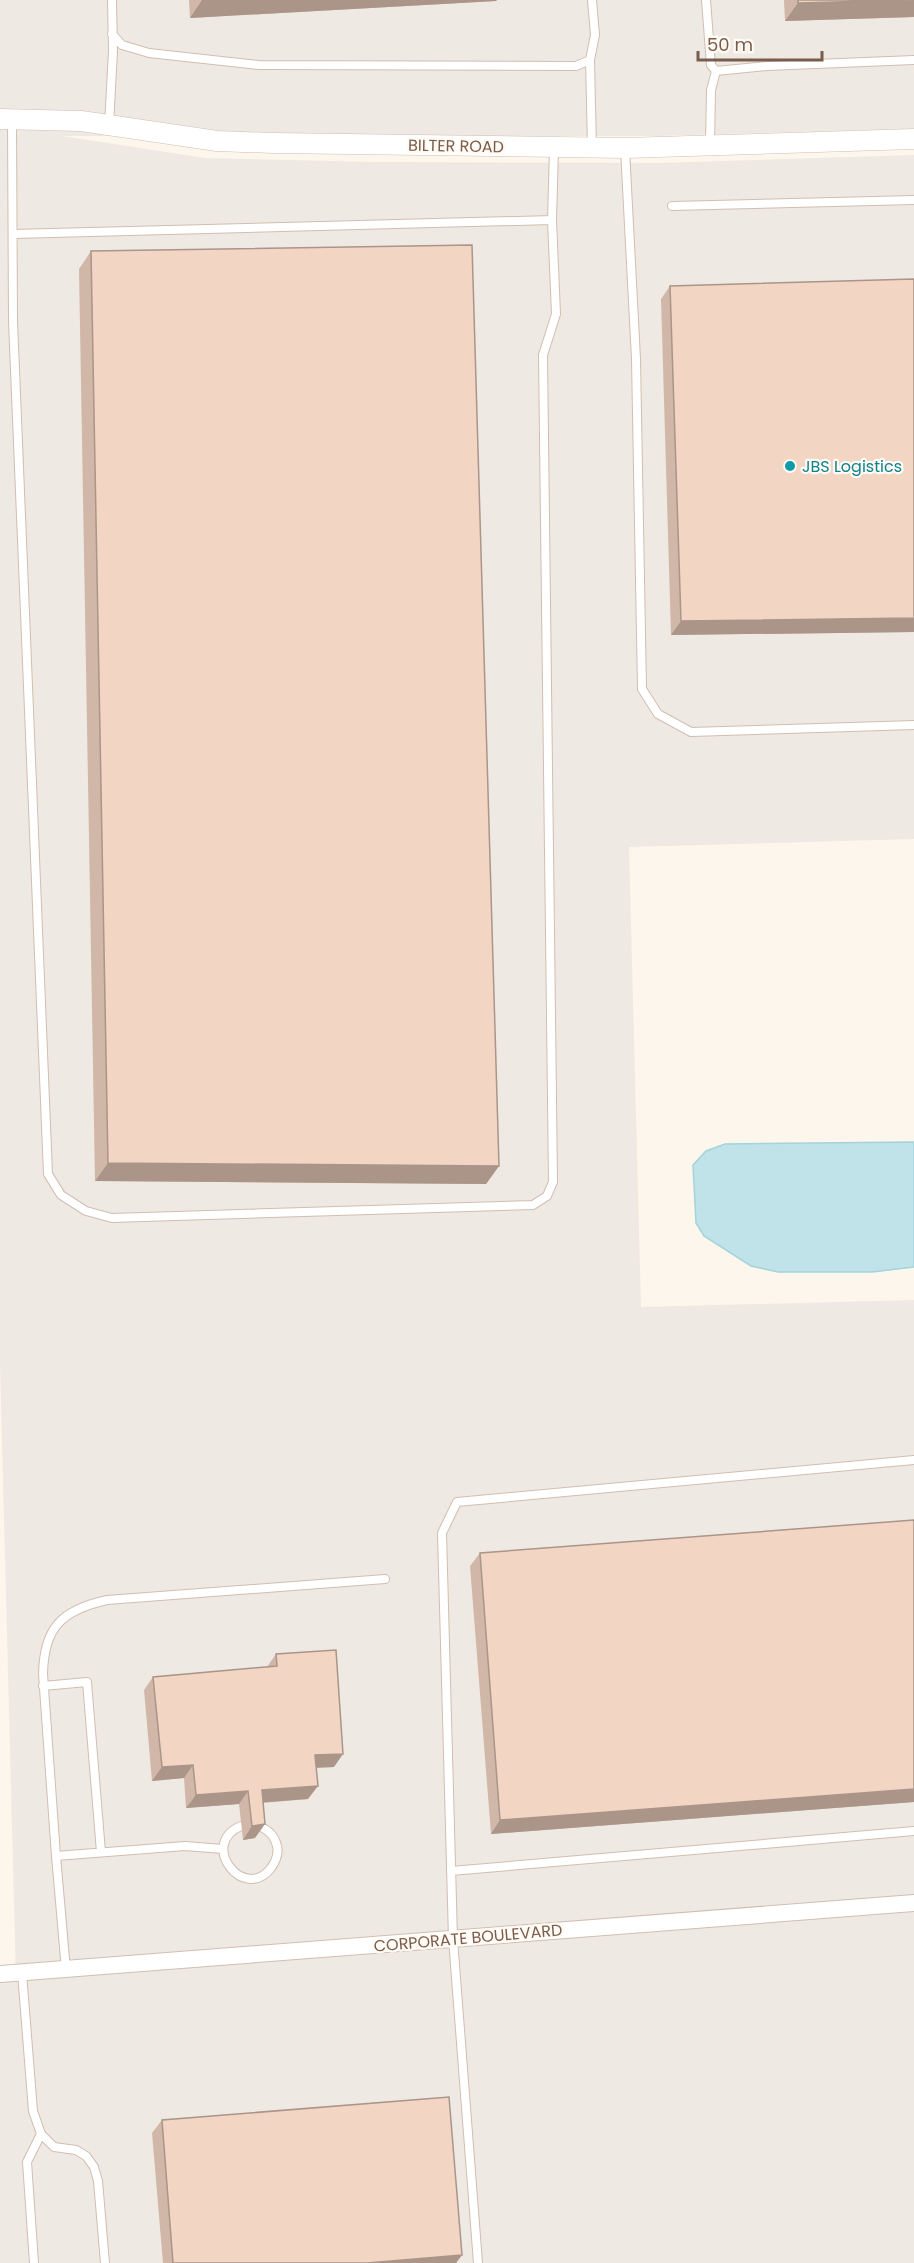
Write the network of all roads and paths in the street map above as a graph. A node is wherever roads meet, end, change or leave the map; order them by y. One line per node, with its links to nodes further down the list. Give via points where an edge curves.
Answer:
1 (112, 0): 4 (lane)
2 (592, 0): 5 (lane, via 595,35)
3 (706, 0): 7 (lane, via 711,65)
4 (112, 34): 5 (lane, via 122,45 149,53 259,65 576,66); 9 (lane)
5 (591, 60): 13 (lane)
6 (914, 60): 7 (lane)
7 (716, 71): 11 (lane, via 711,90)
8 (6, 119): 9 (street, BILTER ROAD); 18 (lane)
9 (109, 125): 12 (street, BILTER ROAD, via 217,141)
10 (914, 139): 11 (street, BILTER ROAD)
11 (710, 145): 14 (street, BILTER ROAD)
12 (554, 148): 13 (street, BILTER ROAD); 17 (lane)
13 (592, 148): 14 (street, BILTER ROAD)
14 (625, 148): 19 (lane, via 636,358 642,689 658,714 691,732)
15 (914, 200): 16 (lane)
16 (672, 206)
17 (552, 220): 18 (lane); 18 (lane, via 556,314 543,356 553,1182 547,1196 533,1205 136,1218 112,1218 86,1211 61,1195 48,1174)
18 (13, 234)
19 (914, 725)
20 (914, 1460): 29 (lane, via 457,1502 442,1533)
21 (385, 1579): 22 (lane, via 92,1603 60,1620 50,1636 43,1654)
22 (44, 1686): 27 (lane, via 87,1682); 28 (lane)
23 (254, 1824): 26 (lane, via 270,1832 278,1848 268,1872 242,1877 228,1866)
24 (241, 1826): 26 (lane, via 230,1833)
25 (914, 1831): 29 (lane)
26 (223, 1849): 27 (lane, via 185,1846)
27 (101, 1852): 28 (lane)
28 (56, 1856): 32 (lane)
29 (451, 1871): 31 (lane)
30 (914, 1903): 31 (street, CORPORATE BOULEVARD)
31 (453, 1939): 32 (street, CORPORATE BOULEVARD); 38 (lane)
32 (66, 1970): 33 (street, CORPORATE BOULEVARD)
33 (22, 1973): 34 (street, CORPORATE BOULEVARD); 35 (lane, via 33,2110)
34 (0, 1974)
35 (41, 2134): 36 (lane, via 27,2162); 37 (lane, via 54,2147 76,2150 94,2167)
36 (34, 2263)
37 (105, 2263)
38 (478, 2263)

